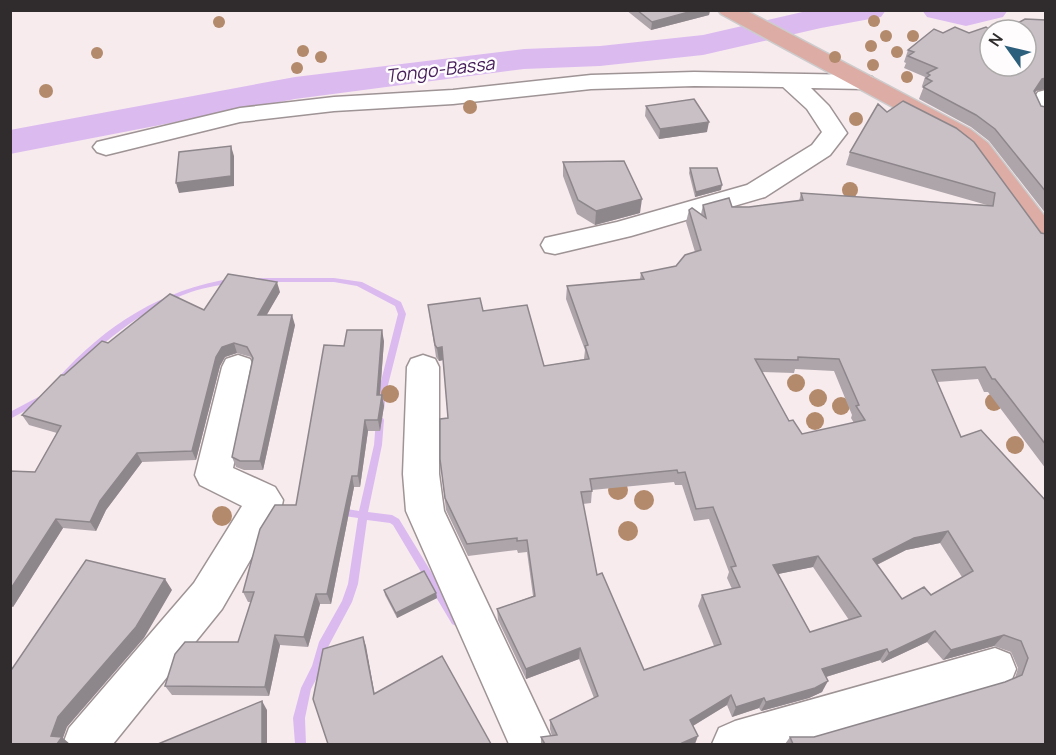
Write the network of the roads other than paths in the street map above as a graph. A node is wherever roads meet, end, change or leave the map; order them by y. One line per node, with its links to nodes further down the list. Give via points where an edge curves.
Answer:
1 (728, 10): 3 (main road)
2 (789, 81): 3 (street); 6 (street, via 621,80 453,98 334,104 240,115); 8 (street, via 813,101 835,133 820,150 756,191)
3 (864, 82): 7 (main road, via 935,118 979,148)
4 (1046, 97): 5 (street, via 1042,104)
5 (1046, 112)
6 (106, 147)
7 (1046, 238)
8 (555, 245)
9 (238, 367): 12 (street, via 213,476 262,498 263,505 208,596)
10 (423, 367): 13 (street, via 421,474 425,511)
11 (995, 669): 14 (street)
12 (85, 744)
13 (532, 744)
14 (735, 744)

